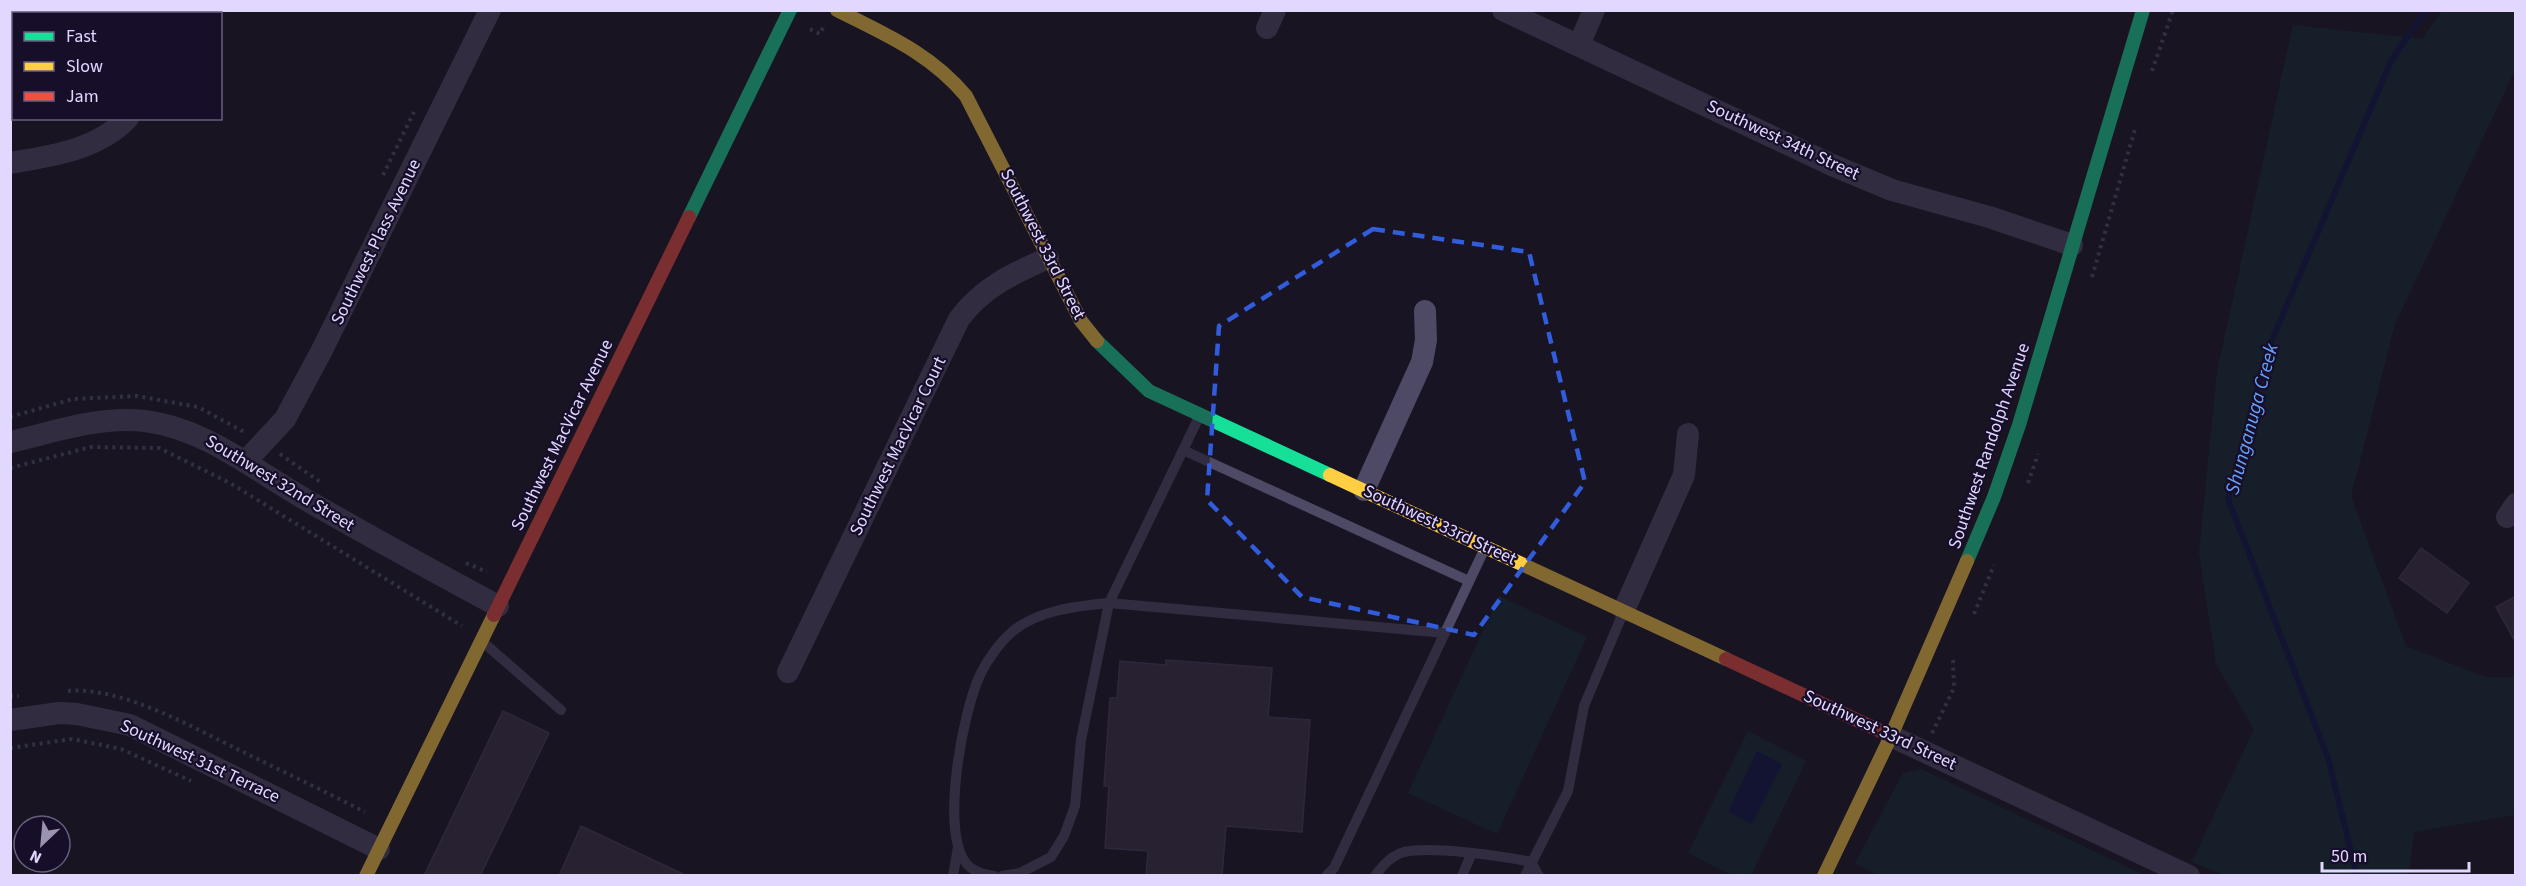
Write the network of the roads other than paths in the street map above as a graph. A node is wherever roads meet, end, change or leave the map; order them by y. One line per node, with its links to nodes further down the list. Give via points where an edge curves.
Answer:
1 (490, 10): 17 (street, Southwest Plass Avenue, via 290,410)
2 (790, 10): 22 (street, Southwest MacVicar Avenue)
3 (837, 10): 11 (street, Southwest 33rd Street, via 928,58 950,77 979,118)
4 (1503, 10): 7 (street, Southwest 34th Street)
5 (1594, 10): 7 (street)
6 (2143, 10): 10 (street, Southwest Randolph Avenue)
7 (1579, 45): 10 (street, Southwest 34th Street, via 1892,190)
8 (126, 120): 9 (street, via 102,139 79,149)
9 (10, 163)
10 (2072, 245): 29 (street, Southwest Randolph Avenue, via 1994,497)
11 (1048, 258): 13 (street, Southwest 33rd Street, via 1081,321 1123,371 1149,391); 26 (street, Southwest MacVicar Court, via 991,285 959,319)
12 (1425, 311): 18 (street, via 1422,362)
13 (1201, 414): 16 (lane); 18 (street, Southwest 33rd Street)
14 (1688, 434): 23 (street, via 1684,475)
15 (10, 442): 17 (street, Southwest 32nd Street, via 96,422 143,421 198,435)
16 (1183, 450): 20 (lane); 21 (lane)
17 (245, 462): 22 (street, Southwest 32nd Street, via 402,555)
18 (1364, 490): 19 (street, Southwest 33rd Street)
19 (1485, 546): 20 (lane); 23 (street, Southwest 33rd Street)
20 (1469, 581): 24 (lane)
21 (1109, 603): 24 (lane); 30 (lane, via 1036,617 1013,631 985,667 970,703 957,768); 37 (lane, via 1081,740 1075,806 1064,836 1051,857 1020,873)
22 (498, 606): 25 (street, Southwest MacVicar Avenue)
23 (1624, 610): 29 (street, Southwest 33rd Street); 33 (lane, via 1584,706 1568,790)
24 (1445, 633): 38 (lane, via 1334,868)
25 (482, 640): 27 (lane); 31 (street, Southwest MacVicar Avenue)
26 (788, 672)
27 (561, 710)
28 (10, 720): 31 (street, Southwest 31st Terrace, via 59,713 129,725)
29 (1891, 736): 43 (street, Southwest Randolph Avenue); 44 (street, Southwest 33rd Street)
30 (958, 847): 35 (lane); 36 (lane, via 966,863 978,873)
31 (379, 849): 34 (street, Southwest MacVicar Avenue)
32 (1472, 855): 33 (lane); 39 (lane, via 1402,852 1387,861); 40 (lane)
33 (1531, 862): 41 (lane); 42 (lane)
34 (366, 876)
35 (953, 876)
36 (994, 876)
37 (1002, 876)
38 (1326, 876)
39 (1376, 876)
40 (1462, 876)
41 (1525, 876)
42 (1539, 876)
43 (1824, 876)
44 (2189, 876)

